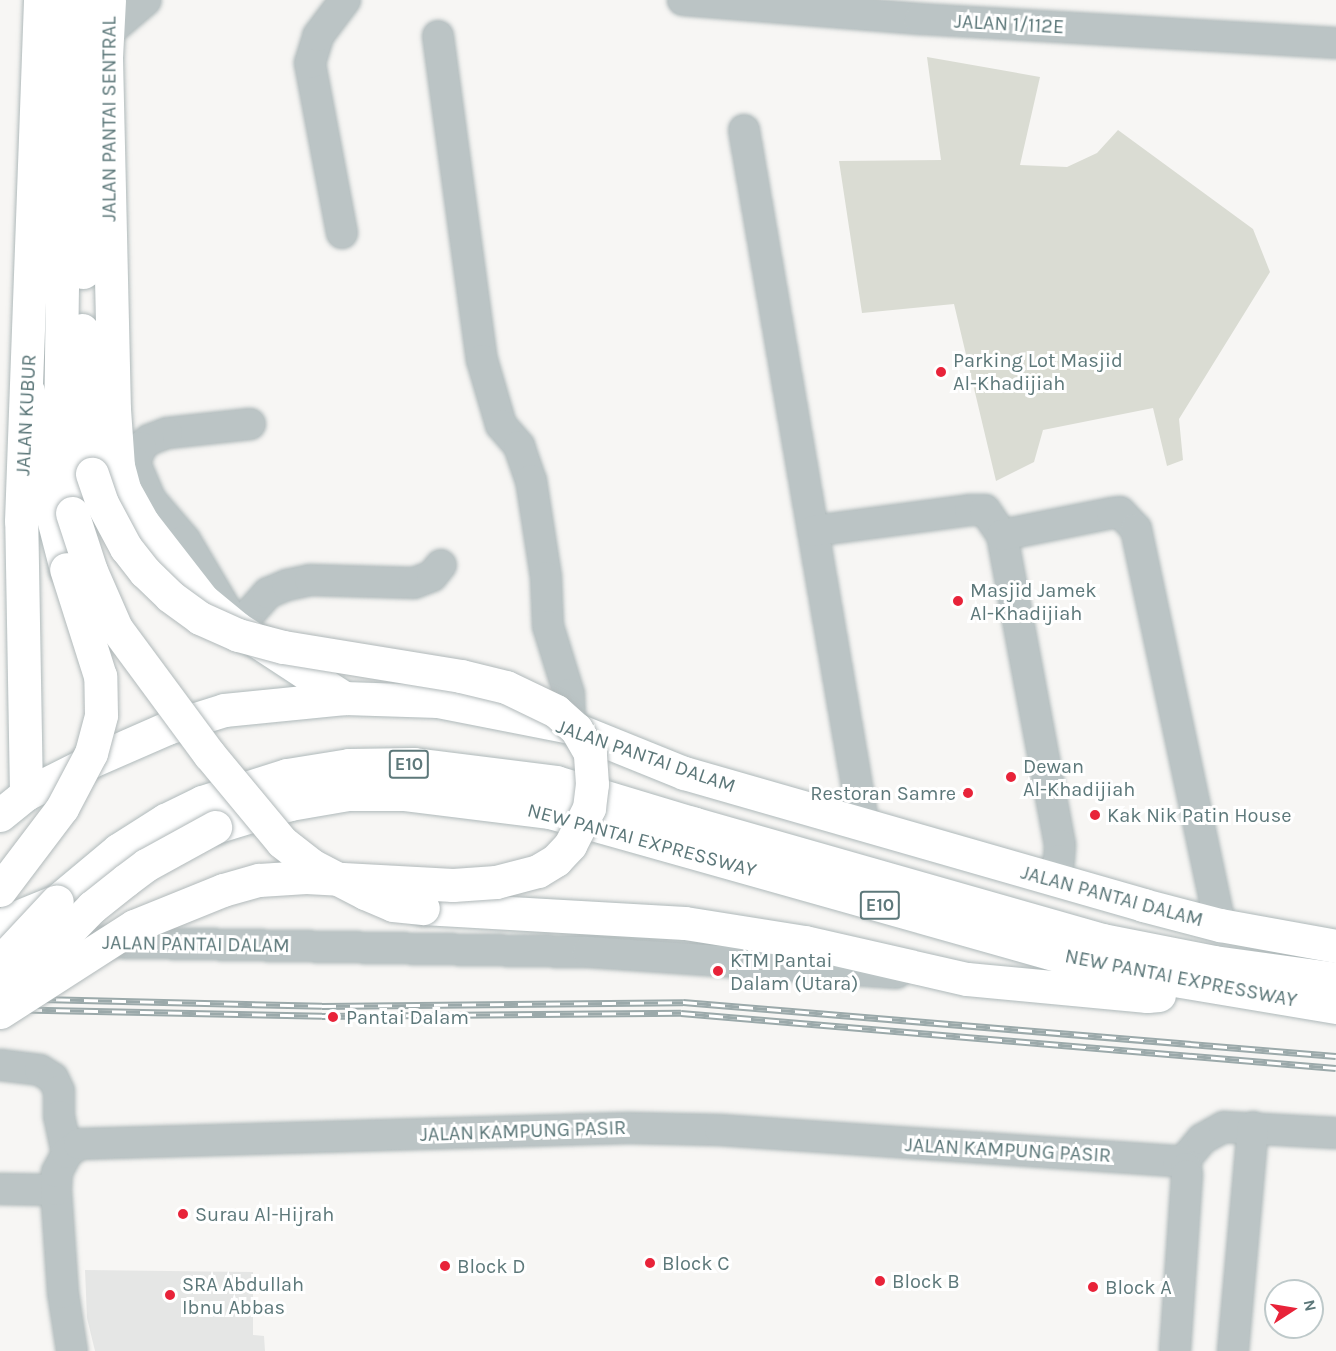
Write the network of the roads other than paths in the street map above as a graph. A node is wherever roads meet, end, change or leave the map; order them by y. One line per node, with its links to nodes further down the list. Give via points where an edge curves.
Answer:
1 (88, 0): 12 (main road, via 84,123)
2 (109, 0): 9 (main road, JALAN PANTAI SENTRAL)
3 (146, 0): 9 (street)
4 (345, 0): 11 (street, via 318,36 310,63)
5 (683, 0): 8 (street, JALAN 1/112E, via 920,19)
6 (41, 11): 12 (main road); 12 (main road, via 48,111); 13 (main road, JALAN KUBUR)
7 (438, 36): 21 (street, via 482,360 501,426 519,446 531,480 546,577 548,626 569,694)
8 (1336, 43)
9 (106, 46): 12 (main road); 18 (main road, JALAN PANTAI SENTRAL, via 118,466 124,489 143,523 174,565 203,600)
10 (744, 130): 15 (street)
11 (342, 233)
12 (72, 279): 34 (main road, bridge, via 60,424 72,513 91,571 116,628 209,754 282,842 311,865 393,905 685,923 805,942); 39 (main road, bridge, via 92,474 102,503 126,548 145,573 200,618 238,635 283,647 506,687 556,711 576,729 590,753 592,784 589,808 570,845 538,871 496,882 453,885 295,877 259,880 223,890 134,926)
13 (28, 390): 22 (main road, JALAN KUBUR, via 21,521); 27 (main road, bridge, via 39,464 66,569 100,676 101,715 91,753 62,808)
14 (250, 424): 18 (street, via 167,433 141,447 135,463 150,499 185,540)
15 (813, 531): 16 (street, via 985,510); 25 (street)
16 (1002, 535): 26 (street, via 1060,845); 29 (street, via 1120,512 1137,529)
17 (441, 565): 18 (street, via 432,576 414,583 310,580 287,585 268,593)
18 (244, 632): 19 (main road); 20 (main road, via 271,670 269,694)
19 (344, 698): 20 (main road, JALAN PANTAI DALAM); 21 (main road, JALAN PANTAI DALAM, via 438,701)
20 (260, 707): 22 (main road, JALAN PANTAI DALAM, via 224,710 166,728)
21 (570, 727): 25 (main road, JALAN PANTAI DALAM, via 684,773)
22 (26, 794): 23 (main road, JALAN PANTAI DALAM)
23 (0, 815)
24 (208, 815): 28 (main road, NEW PANTAI EXPRESSWAY / E10, via 165,820 118,850); 35 (main road, NEW PANTAI EXPRESSWAY / E10, via 287,774 349,765 414,764 556,782 1102,940 1214,962); 36 (main road, NEW PANTAI EXPRESSWAY / E10, via 348,794 403,794 550,812 1103,968); 37 (main road, NEW PANTAI EXPRESSWAY / E10, bridge, via 100,900)
25 (864, 826): 26 (main road, JALAN PANTAI DALAM)
26 (1052, 880): 29 (main road, JALAN PANTAI DALAM)
27 (0, 890)
28 (57, 901): 30 (main road, NEW PANTAI EXPRESSWAY / E10, via 12,919); 33 (main road, NEW PANTAI EXPRESSWAY / E10, bridge)
29 (1220, 925): 32 (main road, JALAN PANTAI DALAM)
30 (0, 931)
31 (0, 940): 34 (street, JALAN PANTAI DALAM, via 588,952)
32 (1336, 946)
33 (0, 962)
34 (967, 979): 36 (main road, via 1147,996)
35 (1336, 979)
36 (1211, 987): 38 (main road, NEW PANTAI EXPRESSWAY / E10)
37 (0, 1002)
38 (1336, 1006)
39 (0, 1012)
40 (0, 1065): 43 (street, via 40,1070 54,1078)
41 (1253, 1127): 42 (street); 44 (street, via 1213,1131); 49 (street)
42 (1336, 1133)
43 (67, 1153): 44 (street, JALAN KAMPUNG PASIR, via 79,1144 96,1142 629,1128 720,1130 1172,1159); 46 (street, via 57,1172)
44 (1182, 1163): 48 (street, via 1187,1175)
45 (0, 1189): 46 (street)
46 (56, 1190): 47 (street, via 63,1293)
47 (72, 1351)
48 (1175, 1351)
49 (1233, 1351)

